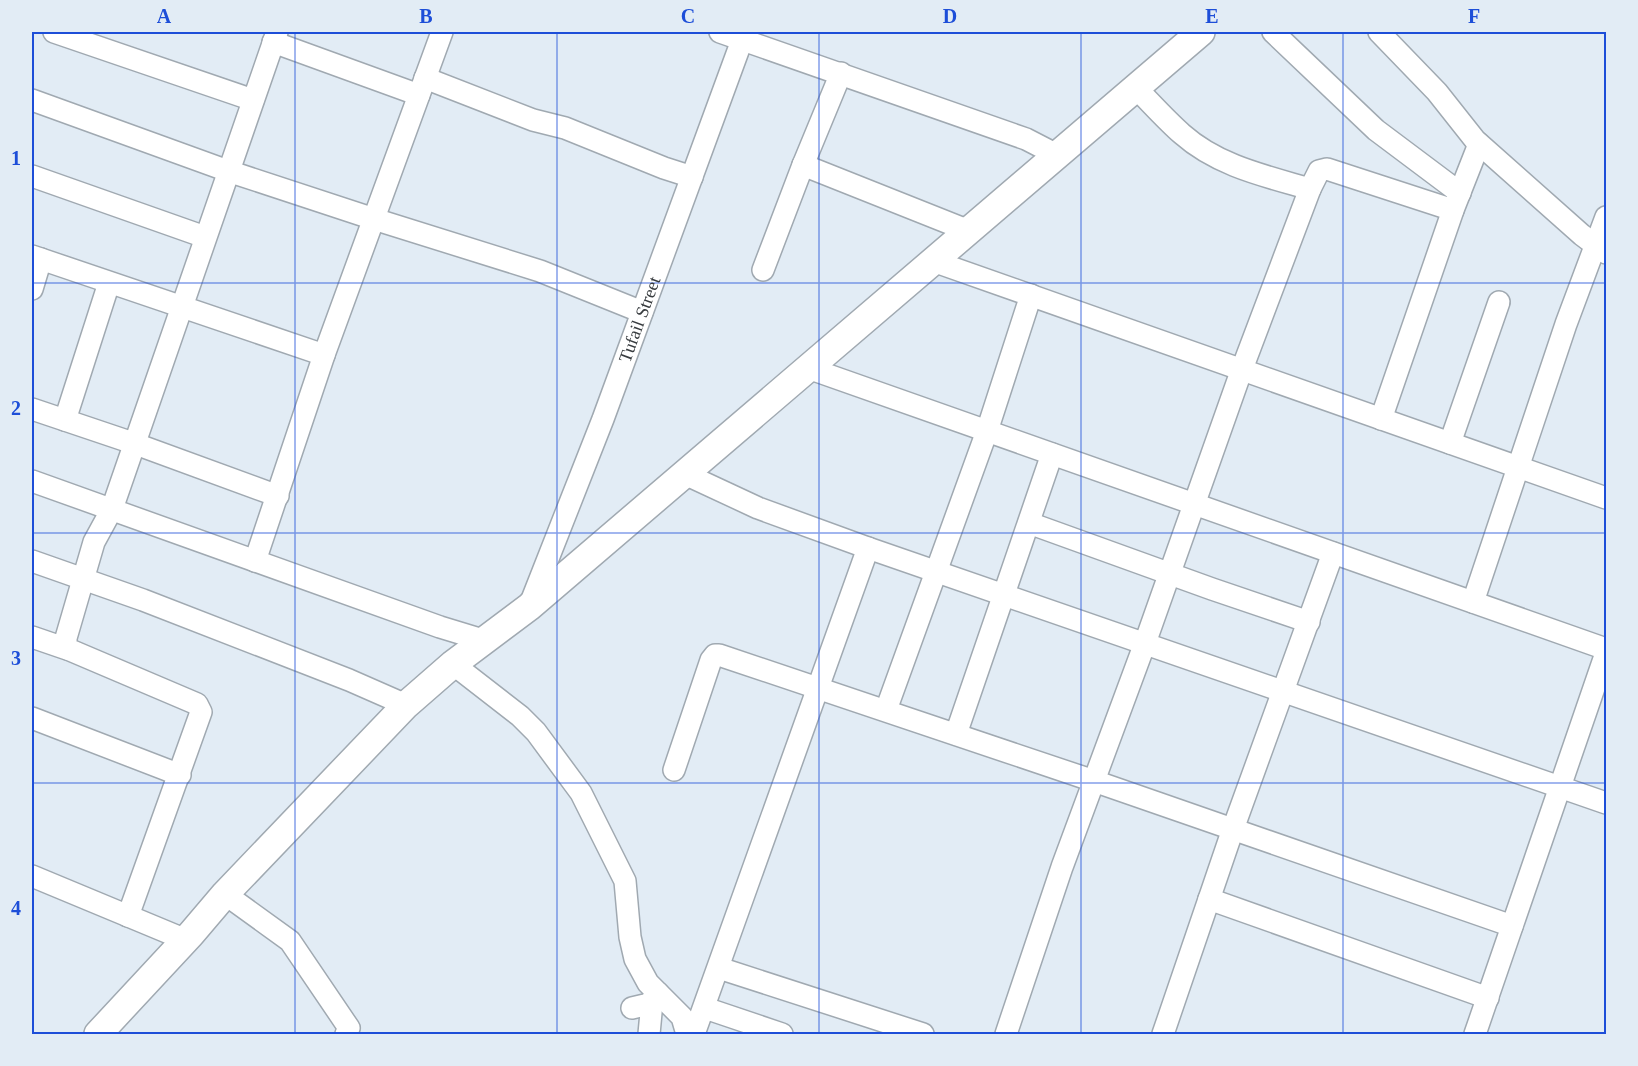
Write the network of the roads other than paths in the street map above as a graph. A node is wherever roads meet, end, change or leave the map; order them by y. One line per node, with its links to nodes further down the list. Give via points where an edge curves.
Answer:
1 (54, 32): 13 (street)
2 (442, 32): 10 (street)
3 (720, 32): 7 (street)
4 (1201, 32): 11 (main road)
5 (1274, 32): 21 (street)
6 (1379, 32): 14 (street)
7 (743, 36): 9 (street); 19 (street, Tufail Street)
8 (275, 37): 10 (street); 13 (street)
9 (842, 73): 15 (street); 16 (street)
10 (422, 87): 19 (street, via 565,128); 23 (street)
11 (1136, 88): 15 (main road); 20 (street, via 1183,135 1205,151 1255,174)
12 (32, 100): 17 (street)
13 (253, 100): 17 (street)
14 (1479, 144): 21 (street); 26 (street)
15 (1057, 155): 24 (main road)
16 (802, 165): 24 (street); 29 (street)
17 (228, 171): 23 (street); 25 (street)
18 (32, 176): 25 (street)
19 (692, 177): 35 (street, Tufail Street)
20 (1310, 189): 21 (street, via 1317,172 1327,169); 38 (street)
21 (1457, 202): 40 (street)
22 (1606, 217): 26 (street)
23 (374, 219): 35 (street, via 540,270); 36 (street)
24 (969, 231): 28 (main road)
25 (205, 237): 34 (street)
26 (1601, 249): 46 (street, via 1566,324)
27 (36, 257): 30 (street); 31 (street)
28 (933, 261): 32 (street); 37 (main road)
29 (763, 270)
30 (109, 282): 34 (street); 41 (street)
31 (32, 289)
32 (1031, 295): 38 (street); 42 (street)
33 (1499, 302): 44 (street)
34 (181, 307): 36 (street); 43 (street)
35 (642, 312): 63 (street, Tufail Street)
36 (324, 355): 49 (street)
37 (808, 368): 42 (street); 47 (main road)
38 (1242, 369): 40 (street); 51 (street)
39 (32, 409): 41 (street)
40 (1382, 419): 44 (street)
41 (65, 420): 43 (street)
42 (987, 431): 45 (street); 58 (street)
43 (133, 443): 49 (street); 52 (street)
44 (1450, 443): 46 (street)
45 (1052, 454): 51 (street); 53 (street)
46 (1519, 467): 50 (street); 62 (street)
47 (685, 474): 54 (street, via 758,508); 63 (main road)
48 (32, 481): 52 (street)
49 (278, 496): 57 (street)
50 (1606, 498)
51 (1194, 503): 55 (street); 59 (street)
52 (112, 509): 57 (street); 60 (street, via 94,542)
53 (1029, 523): 59 (street); 61 (street)
54 (868, 548): 58 (street); 71 (street)
55 (1333, 553): 62 (street); 64 (street)
56 (32, 561): 60 (street)
57 (255, 561): 66 (street)
58 (936, 572): 61 (street); 74 (street)
59 (1170, 573): 64 (street); 67 (street)
60 (84, 578): 68 (street, via 66,638); 73 (street)
61 (1004, 595): 67 (street); 76 (street)
62 (1473, 602): 69 (street)
63 (529, 607): 66 (main road)
64 (1309, 622): 72 (street)
65 (32, 637): 68 (street)
66 (486, 641): 70 (main road)
67 (1145, 643): 72 (street); 79 (street)
68 (68, 649): 78 (street, via 197,704 201,715)
69 (1606, 651): 80 (street)
70 (453, 664): 73 (main road); 90 (street, via 536,732 581,793 625,881 635,959)
71 (819, 687): 74 (street); 77 (street, via 715,655); 89 (street)
72 (1284, 691): 80 (street); 82 (street)
73 (406, 705): 84 (main road)
74 (886, 710): 76 (street)
75 (32, 718): 78 (street)
76 (956, 734): 79 (street)
77 (674, 770)
78 (180, 775): 86 (street)
79 (1094, 781): 82 (street); 102 (street)
80 (1559, 787): 81 (street); 87 (street)
81 (1606, 803)
82 (1233, 829): 85 (street); 87 (street)
83 (32, 876): 86 (street)
84 (225, 894): 88 (main road); 96 (street, via 291,941 349,1025)
85 (1209, 899): 91 (street); 103 (street)
86 (128, 916): 88 (street)
87 (1512, 926): 91 (street)
88 (186, 940): 95 (main road)
89 (719, 968): 93 (street); 94 (street)
90 (655, 998): 92 (street); 97 (street); 98 (street, via 682,1017)
91 (1488, 998): 104 (street)
92 (632, 1008)
93 (705, 1008): 99 (street); 100 (street)
94 (898, 1031): 101 (street)
95 (98, 1035)
96 (346, 1035)
97 (649, 1035)
98 (687, 1035)
99 (694, 1035)
100 (782, 1035)
101 (923, 1035)
102 (1006, 1035)
103 (1163, 1035)
104 (1475, 1035)

